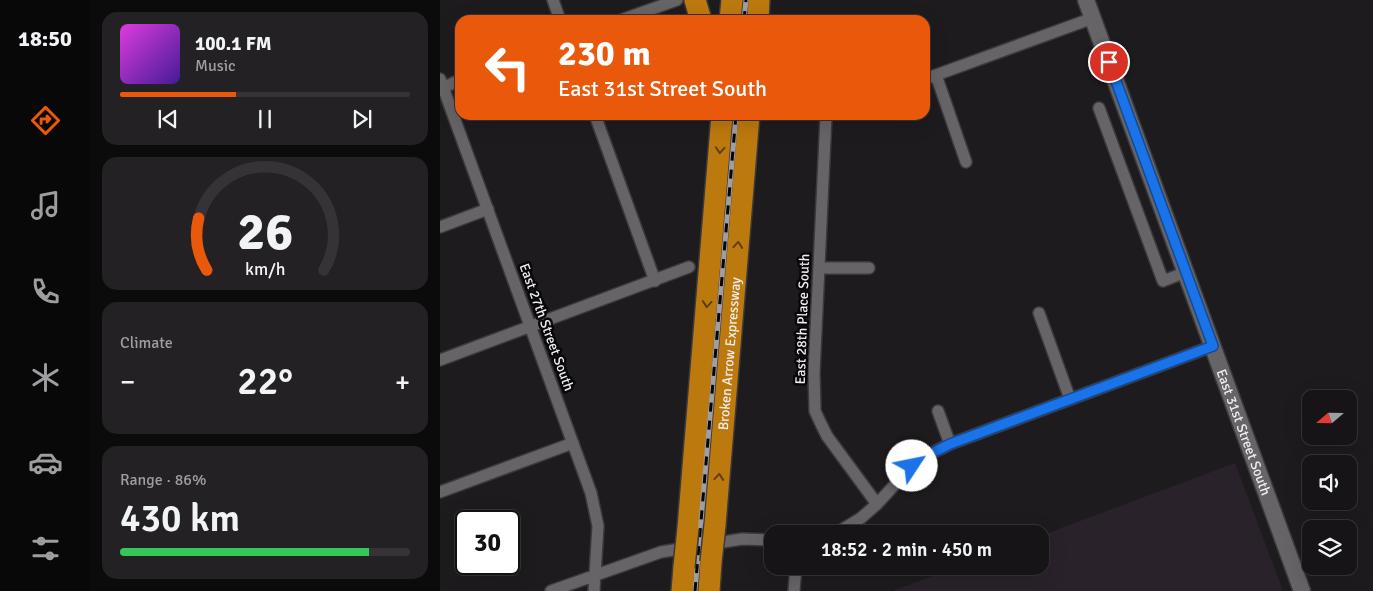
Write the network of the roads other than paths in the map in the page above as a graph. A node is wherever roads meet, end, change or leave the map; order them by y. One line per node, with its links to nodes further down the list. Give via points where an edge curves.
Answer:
1 (553, 0): 7 (street)
2 (677, 0): 8 (street)
3 (695, 0): 9 (highway)
4 (732, 0): 10 (highway)
5 (759, 0): 11 (highway)
6 (1086, 0): 12 (main road, East 31st Street South)
7 (558, 15)
8 (635, 15)
9 (700, 15)
10 (730, 15)
11 (758, 15)
12 (1093, 18): 13 (street); 27 (main road, East 31st Street South)
13 (930, 77): 21 (street)
14 (455, 81): 15 (street)
15 (441, 85): 22 (street, East 27th Street South)
16 (1099, 108): 27 (street, via 1163,281)
17 (597, 120): 28 (street)
18 (722, 120): 45 (highway, Broken Arrow Expressway, one-way to 45, bridge)
19 (750, 120): 46 (highway, Broken Arrow Expressway, one-way to 19, bridge)
20 (828, 120): 25 (street, East 28th Place South)
21 (966, 162)
22 (488, 209): 23 (street); 30 (street, East 27th Street South)
23 (440, 227)
24 (689, 268): 28 (street)
25 (820, 268): 26 (street); 38 (street, East 28th Place South, via 815,411 827,436)
26 (869, 268)
27 (1186, 272): 31 (main road, East 31st Street South)
28 (655, 281): 30 (street)
29 (1039, 313): 33 (street)
30 (531, 326): 32 (street); 35 (street, East 27th Street South)
31 (1213, 346): 33 (street); 48 (main road, East 31st Street South)
32 (440, 360)
33 (1070, 399): 36 (street)
34 (938, 411): 36 (street)
35 (573, 443): 37 (street); 41 (street, East 27th Street South, via 591,493 598,526)
36 (950, 444): 38 (street, via 912,466)
37 (440, 492)
38 (877, 504): 39 (street)
39 (850, 525)
40 (764, 540): 41 (street, via 742,539 661,552)
41 (596, 574): 43 (street); 44 (street, East 27th Street South)
42 (795, 575): 47 (street)
43 (551, 591)
44 (594, 591)
45 (682, 591)
46 (709, 591)
47 (794, 591)
48 (1302, 591)

